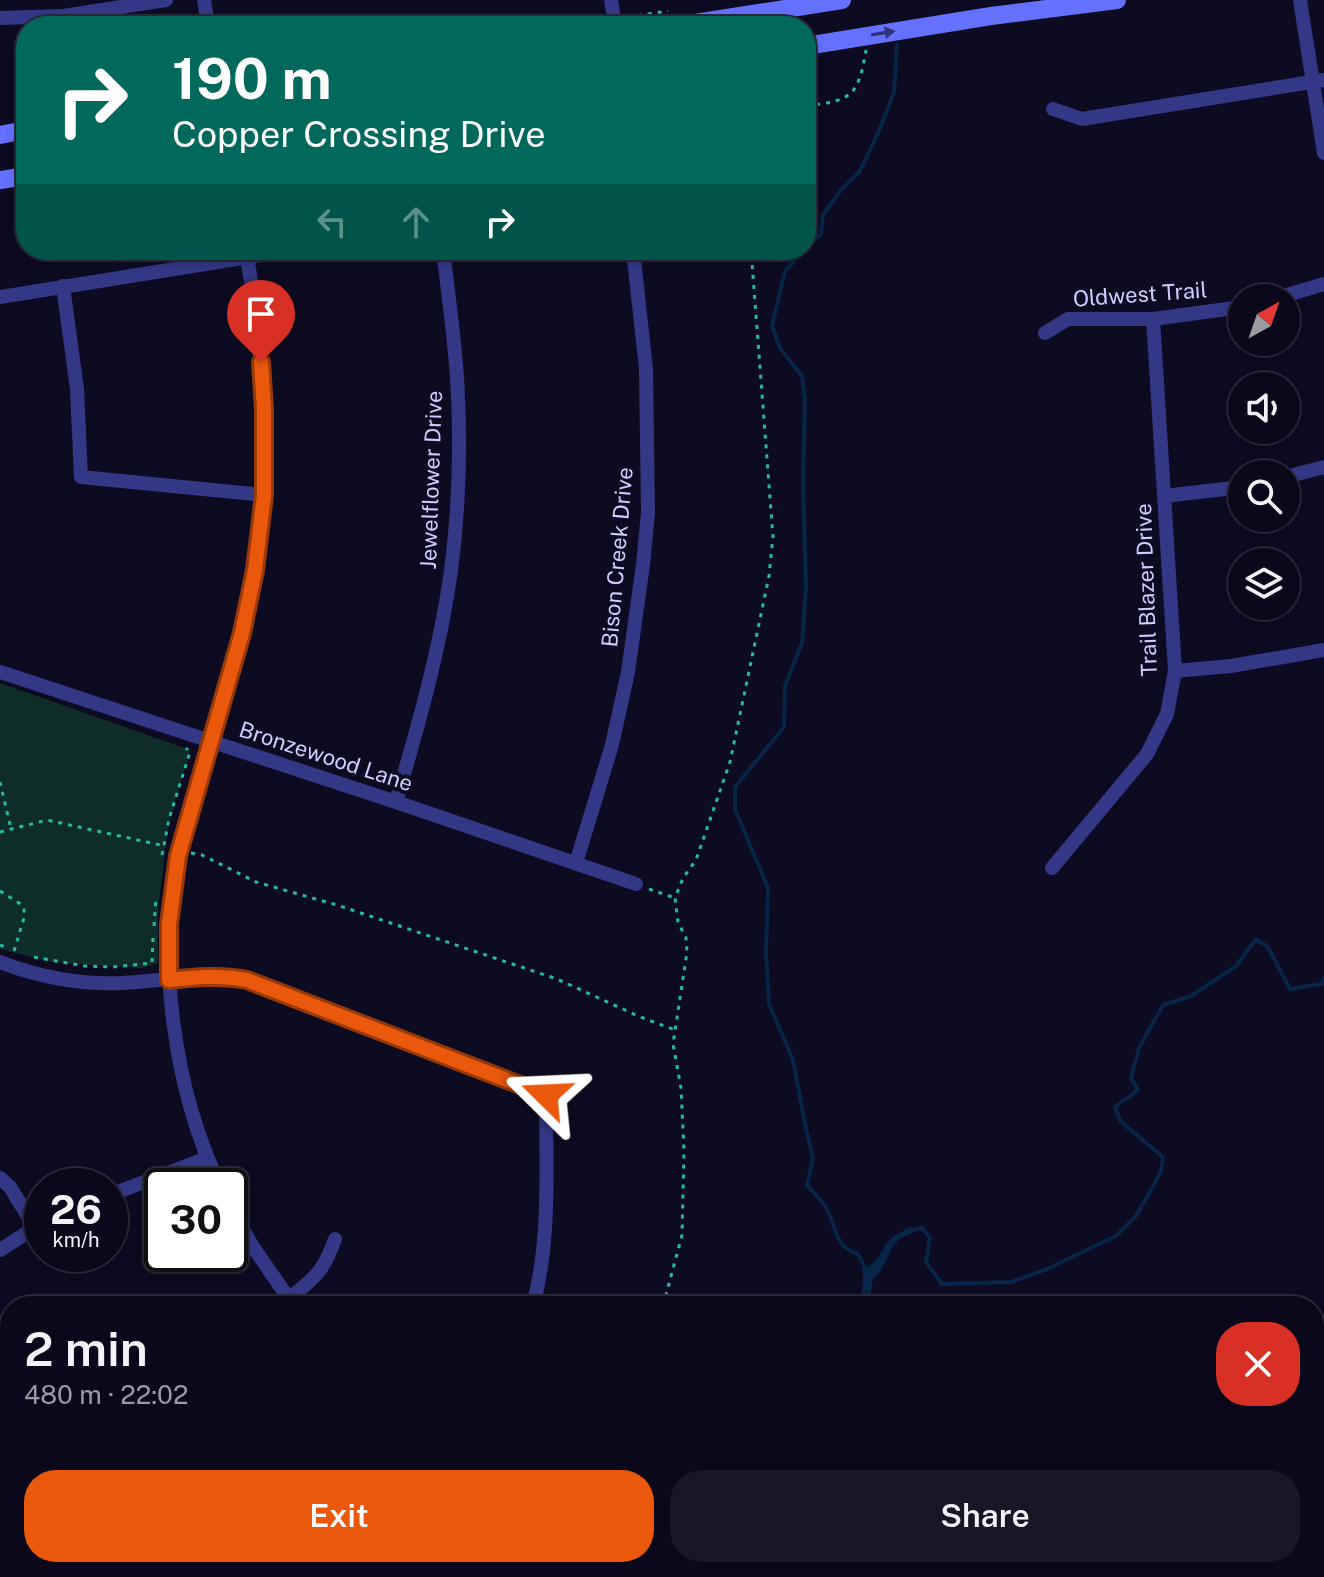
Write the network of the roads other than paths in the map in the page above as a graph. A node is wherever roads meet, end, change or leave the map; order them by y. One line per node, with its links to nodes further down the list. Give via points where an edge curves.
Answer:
1 (166, 0): 5 (street)
2 (842, 0): 6 (street)
3 (1117, 0): 7 (street, one-way to 3)
4 (1300, 0): 8 (street)
5 (63, 16)
6 (694, 16)
7 (816, 44)
8 (1318, 80): 9 (street, via 1082,119); 10 (street)
9 (1053, 109)
10 (1324, 153)
11 (212, 260): 16 (street)
12 (247, 260): 25 (street, via 263,378)
13 (444, 260): 31 (street, Jewelflower Drive, via 457,380 455,534 436,655)
14 (634, 260): 32 (street, Bison Creek Drive, via 648,420 643,565 612,745)
15 (1324, 284): 17 (street)
16 (63, 286): 18 (street); 25 (street, via 77,389 81,477)
17 (1300, 291)
18 (0, 297)
19 (1228, 309): 20 (street, Oldwest Trail)
20 (1153, 319): 21 (street, Oldwest Trail, via 1068,319); 26 (street, Trail Blazer Drive)
21 (1045, 333)
22 (1324, 467): 23 (street)
23 (1300, 473)
24 (1228, 489): 26 (street)
25 (264, 495): 30 (street, via 248,607)
26 (1164, 496): 28 (street, Trail Blazer Drive)
27 (1324, 650): 28 (street)
28 (1175, 671): 33 (street, Trail Blazer Drive, via 1167,714 1147,754)
29 (0, 672): 30 (street, Bronzewood Lane)
30 (211, 742): 31 (street, Bronzewood Lane); 36 (street, via 172,891)
31 (396, 802): 32 (street, Bronzewood Lane)
32 (576, 863): 34 (street, Bronzewood Lane)
33 (1052, 868)
34 (636, 884)
35 (0, 962): 36 (street, via 88,982)
36 (169, 980): 37 (street, via 178,1049); 48 (street, via 207,975 247,980 546,1095 546,1204)
37 (207, 1158): 38 (street); 40 (street)
38 (212, 1168)
39 (0, 1178): 41 (street)
40 (128, 1188)
41 (24, 1206)
42 (24, 1234): 45 (street)
43 (248, 1238): 46 (street)
44 (335, 1239): 47 (street, via 328,1260)
45 (0, 1250)
46 (288, 1296)
47 (298, 1296)
48 (535, 1296)

